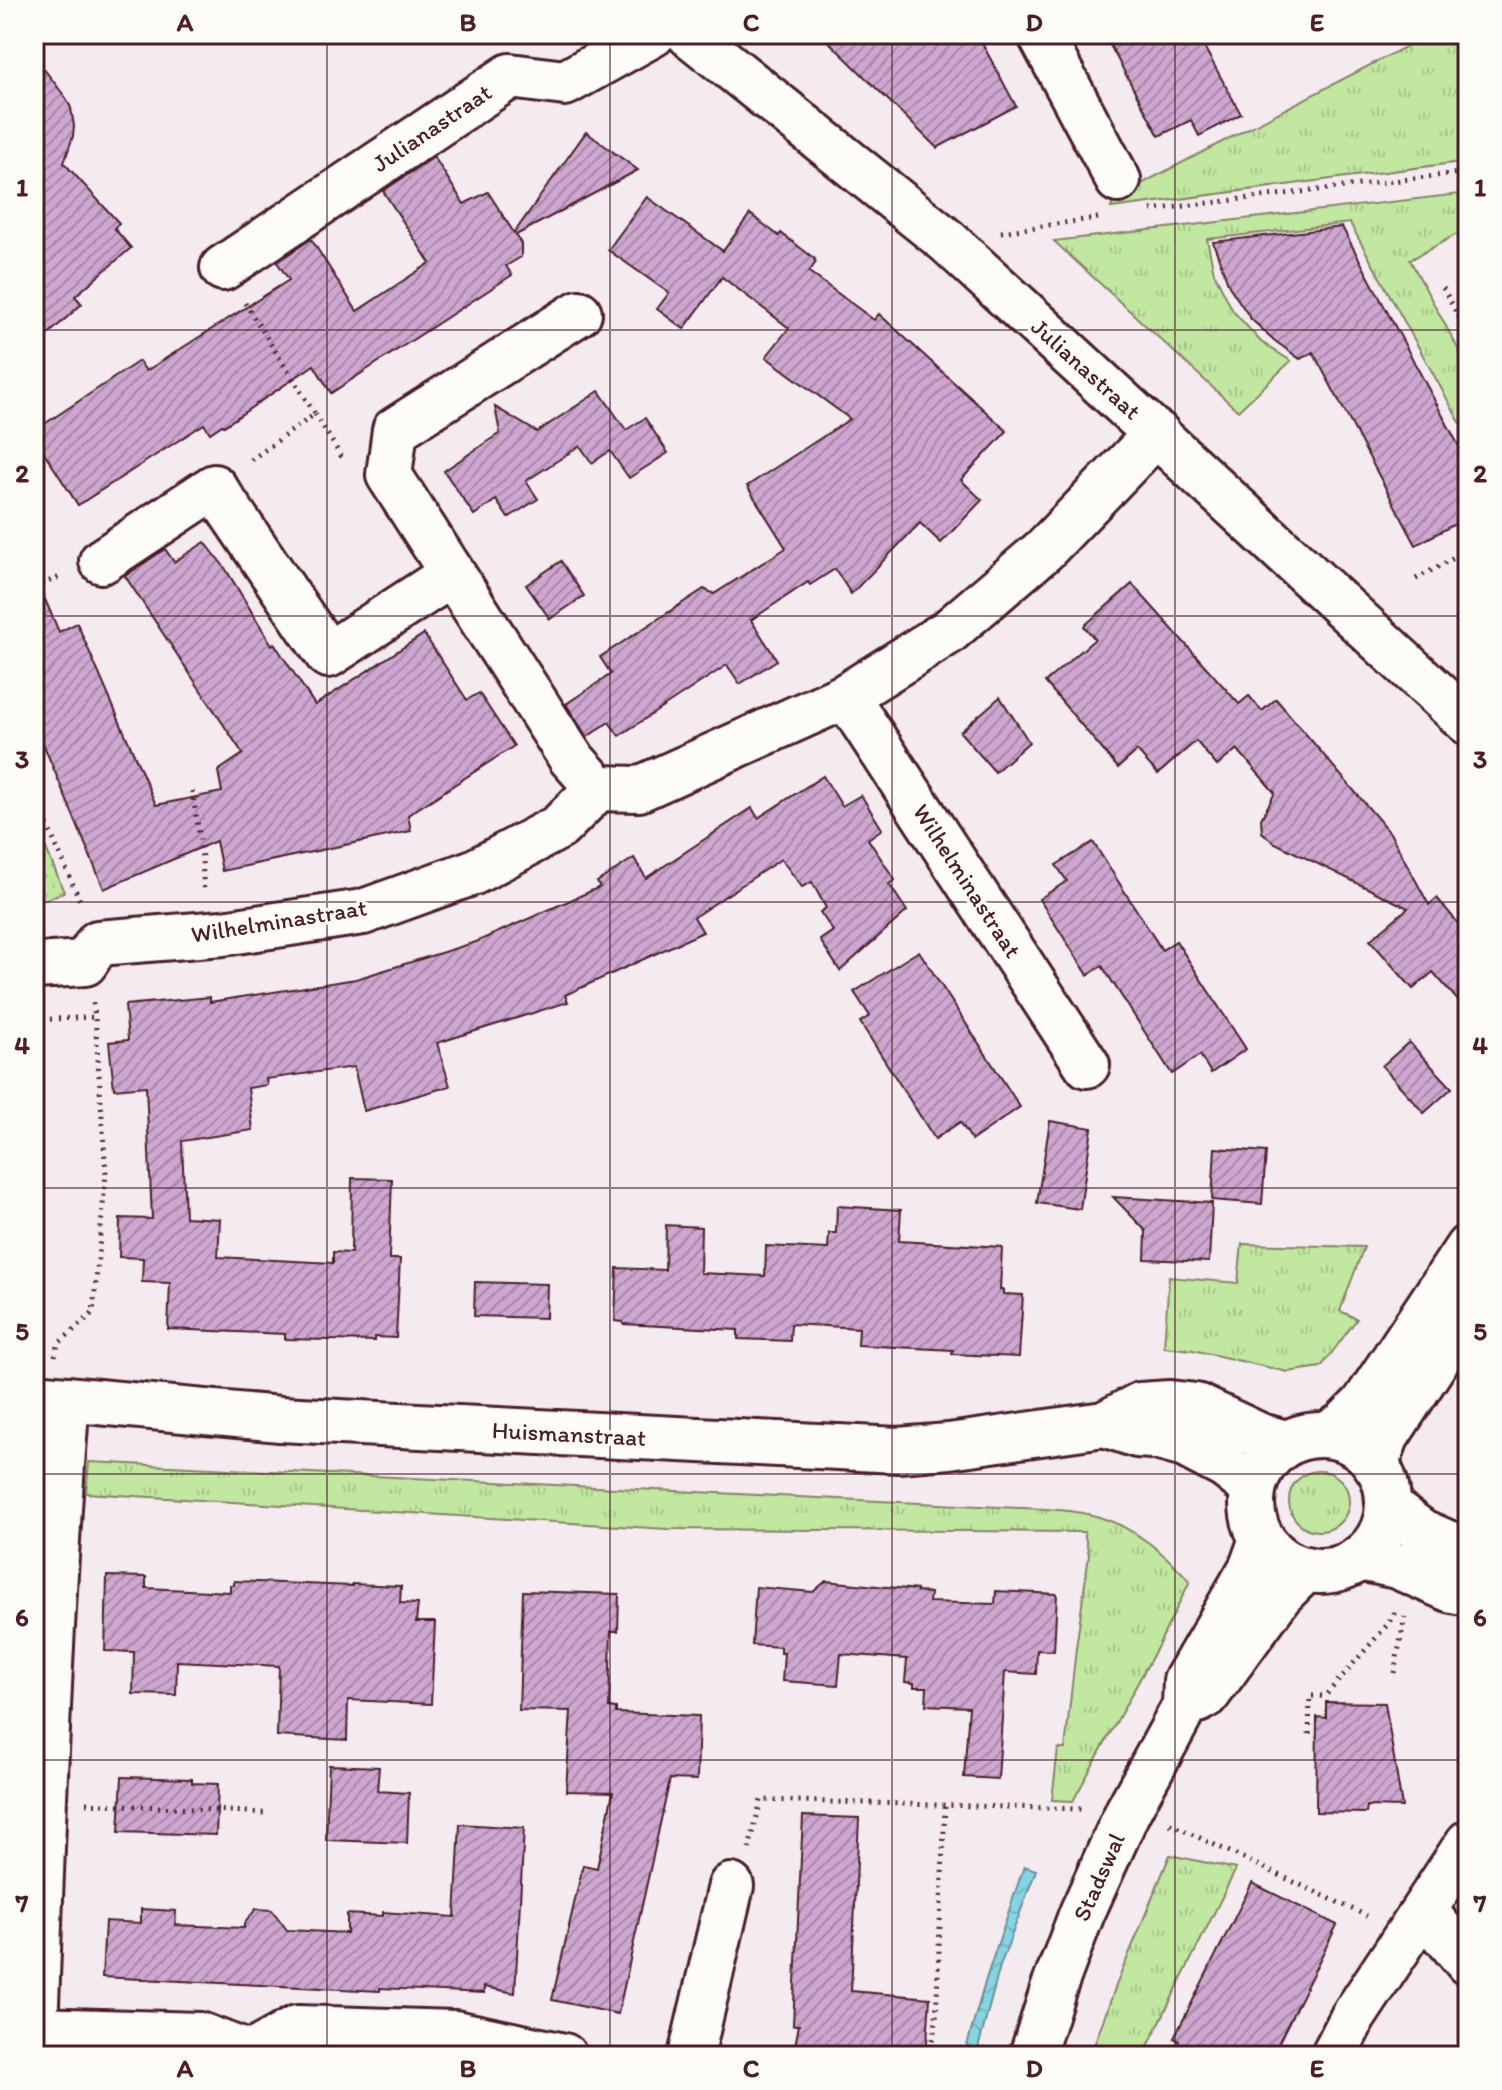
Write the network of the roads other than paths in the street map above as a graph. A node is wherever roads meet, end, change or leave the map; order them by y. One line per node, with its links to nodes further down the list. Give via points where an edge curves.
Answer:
1 (653, 34): 5 (street, Julianastraat, via 565,83 510,76)
2 (689, 34): 7 (street, Julianastraat, via 947,241)
3 (1040, 34): 4 (street)
4 (1110, 198)
5 (223, 268)
6 (579, 313): 9 (street, via 395,430 389,475)
7 (1157, 433): 10 (street, via 1044,550 948,632); 11 (street, Julianastraat)
8 (102, 561): 9 (street, via 214,487 328,655)
9 (452, 574): 12 (street, via 571,758)
10 (846, 696): 12 (street, via 639,789); 14 (street, Wilhelminastraat)
11 (1468, 722)
12 (598, 788): 13 (street, Wilhelminastraat, via 559,827 474,872 363,912)
13 (34, 966)
14 (1087, 1065)
15 (1468, 1247): 19 (street, via 1364,1404 1344,1424)
16 (1468, 1312): 20 (street, via 1386,1437)
17 (48, 1397): 18 (street, Huismanstraat, via 280,1419 854,1449 949,1446); 33 (street, via 58,1533)
18 (1104, 1424): 19 (street, Huismanstraat, via 1140,1405 1182,1403 1260,1436); 21 (street, Huismanstraat, via 1185,1445)
19 (1306, 1439): 20 (street, via 1347,1440); 21 (street, via 1267,1459)
20 (1376, 1465): 22 (street)
21 (1253, 1488): 23 (street, via 1252,1514)
22 (1388, 1507): 24 (street, via 1422,1532); 25 (street, via 1384,1527)
23 (1262, 1539): 26 (street, via 1281,1558); 28 (street, Stadswal, via 1252,1567 1186,1681)
24 (1468, 1552)
25 (1360, 1558): 26 (street, via 1334,1570); 27 (street)
26 (1306, 1569): 28 (street, Stadswal, via 1280,1595 1207,1695)
27 (1468, 1593)
28 (1185, 1706): 37 (street, Stadswal, via 1128,1811 1082,1913)
29 (1468, 1843): 31 (street)
30 (731, 1886): 36 (street)
31 (1416, 1923): 32 (street); 38 (street)
32 (1468, 1963)
33 (34, 2030): 34 (street, via 200,2035)
34 (250, 2055): 35 (street, via 297,2028 455,2033)
35 (564, 2056)
36 (691, 2056)
37 (1032, 2056)
38 (1333, 2056)

